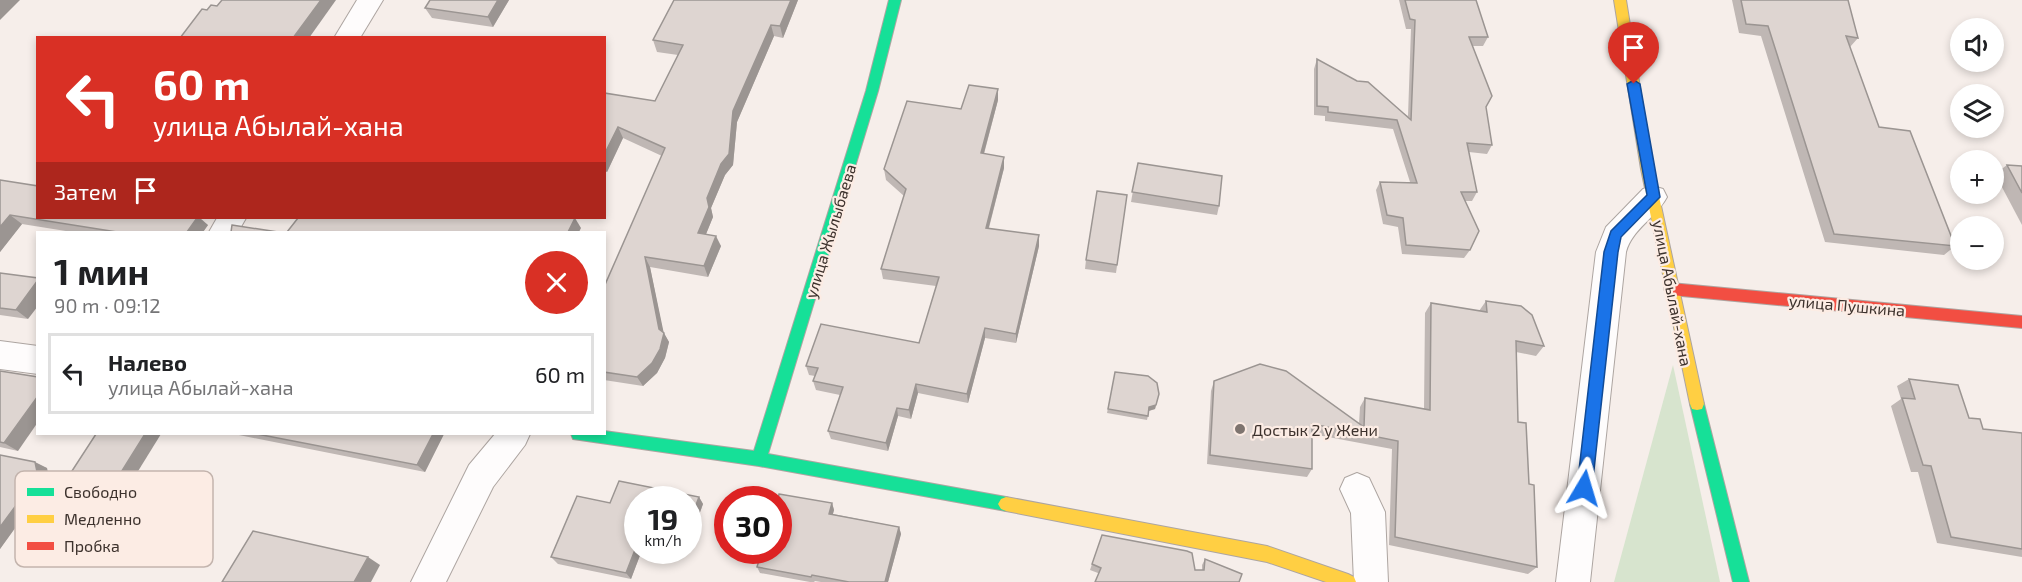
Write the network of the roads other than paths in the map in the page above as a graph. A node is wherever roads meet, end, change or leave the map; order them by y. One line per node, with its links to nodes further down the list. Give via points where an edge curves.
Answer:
1 (370, 0): 4 (street)
2 (895, 0): 12 (street, улица Жылыбаева, via 872,91)
3 (1620, 0): 5 (street, улица Абылай-хана)
4 (348, 36)
5 (1653, 197): 6 (street, улица Абылай-хана); 17 (street, via 1616,235 1611,252)
6 (1671, 289): 7 (street, улица Пушкина); 18 (street, улица Абылай-хана)
7 (2022, 322)
8 (0, 355): 9 (street)
9 (36, 360)
10 (513, 435): 14 (street, via 481,476)
11 (585, 435): 12 (street)
12 (759, 459): 15 (street, via 1267,554)
13 (1357, 489): 16 (street, via 1368,512)
14 (428, 582)
15 (1348, 582)
16 (1371, 582)
17 (1573, 582)
18 (1741, 582)

